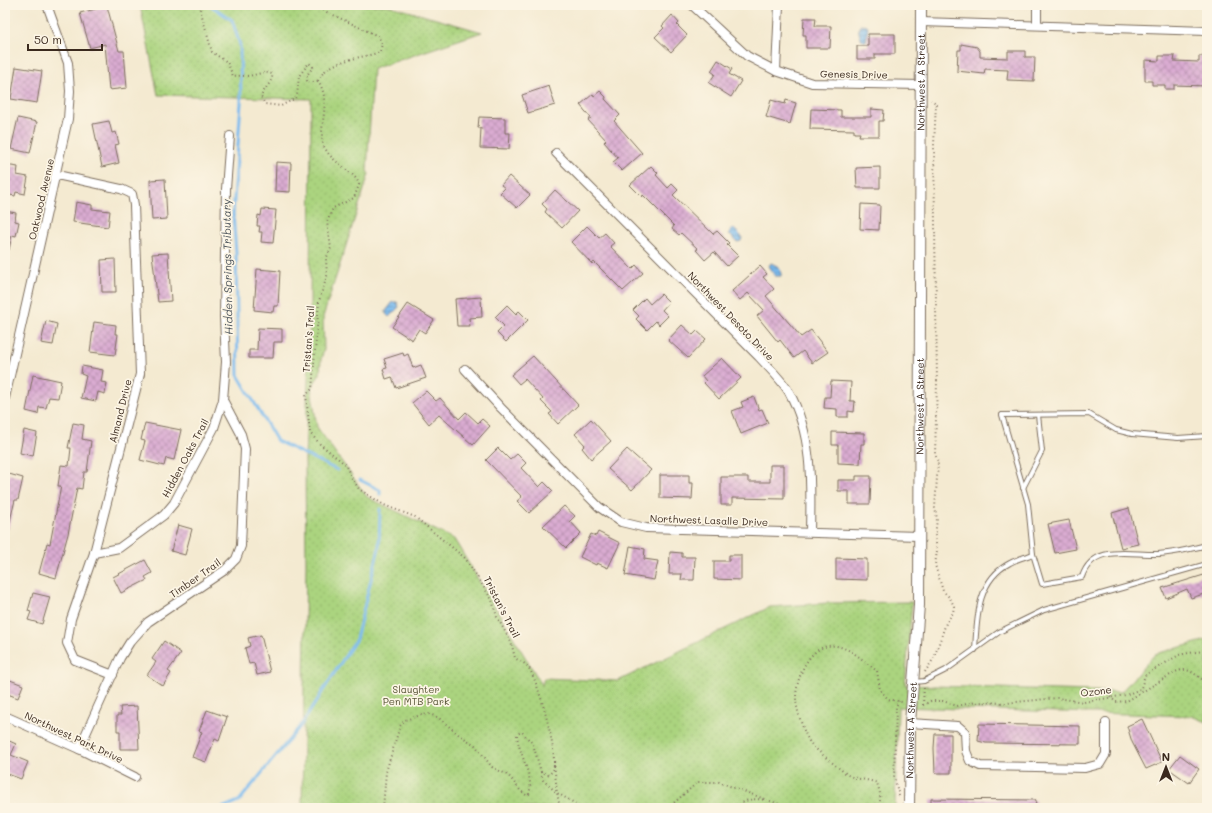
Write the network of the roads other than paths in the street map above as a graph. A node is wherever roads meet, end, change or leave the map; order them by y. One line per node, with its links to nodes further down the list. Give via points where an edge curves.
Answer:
1 (47, 5): 13 (street, Oakwood Avenue, via 68,63 70,91 68,119)
2 (692, 5): 9 (street, Genesis Drive, via 747,56)
3 (779, 5): 9 (street)
4 (921, 5): 6 (street, Northwest A Street)
5 (1037, 5): 7 (street)
6 (921, 22): 7 (street); 10 (street, Northwest A Street)
7 (1037, 26): 8 (street)
8 (1207, 31)
9 (776, 71): 10 (street, Genesis Drive, via 812,83)
10 (921, 86): 21 (street, Northwest A Street)
11 (230, 136): 16 (street, Hidden Oaks Trail, via 226,189 226,362)
12 (556, 153): 20 (street, Northwest Desoto Drive, via 759,357 788,392 803,426 810,458)
13 (57, 175): 15 (street, Oakwood Avenue); 23 (street, Almand Drive, via 122,189 132,194 134,205 140,374)
14 (465, 369): 20 (street, Northwest Lasalle Drive, via 599,506 621,522 646,528)
15 (5, 398)
16 (223, 400): 23 (street, Hidden Oaks Trail, via 214,428 174,503 164,515 119,548); 27 (street, Timber Trail, via 241,434 245,449 241,546 236,559 225,570 148,622 130,642 120,658)
17 (1038, 415): 18 (lane, via 1089,414 1116,430 1132,434 1178,438); 19 (lane, via 1042,451); 19 (lane, via 1002,416)
18 (1207, 436)
19 (1023, 488): 24 (lane, via 1028,504)
20 (810, 532): 21 (street, Northwest Lasalle Drive)
21 (920, 536): 28 (street, Northwest A Street)
22 (1207, 545): 24 (lane, via 1158,554 1104,555 1091,561 1082,577 1042,584)
23 (94, 554): 27 (street, Almand Drive, via 71,619 67,643 75,660)
24 (1033, 554): 26 (lane, via 1010,562 997,572 984,588 977,619)
25 (1207, 564): 26 (lane, via 1044,610 999,632)
26 (975, 650): 28 (lane, via 946,670 924,681)
27 (114, 675): 32 (street, Timber Trail)
28 (914, 682): 31 (street, Northwest A Street)
29 (5, 716): 32 (street, Northwest Park Drive)
30 (1106, 722): 31 (street, via 1106,754 1100,764 1085,768 980,766 970,761 966,751 965,732 958,726)
31 (910, 723): 34 (street, Northwest A Street)
32 (79, 749): 33 (street, Northwest Park Drive)
33 (135, 777)
34 (908, 808)

